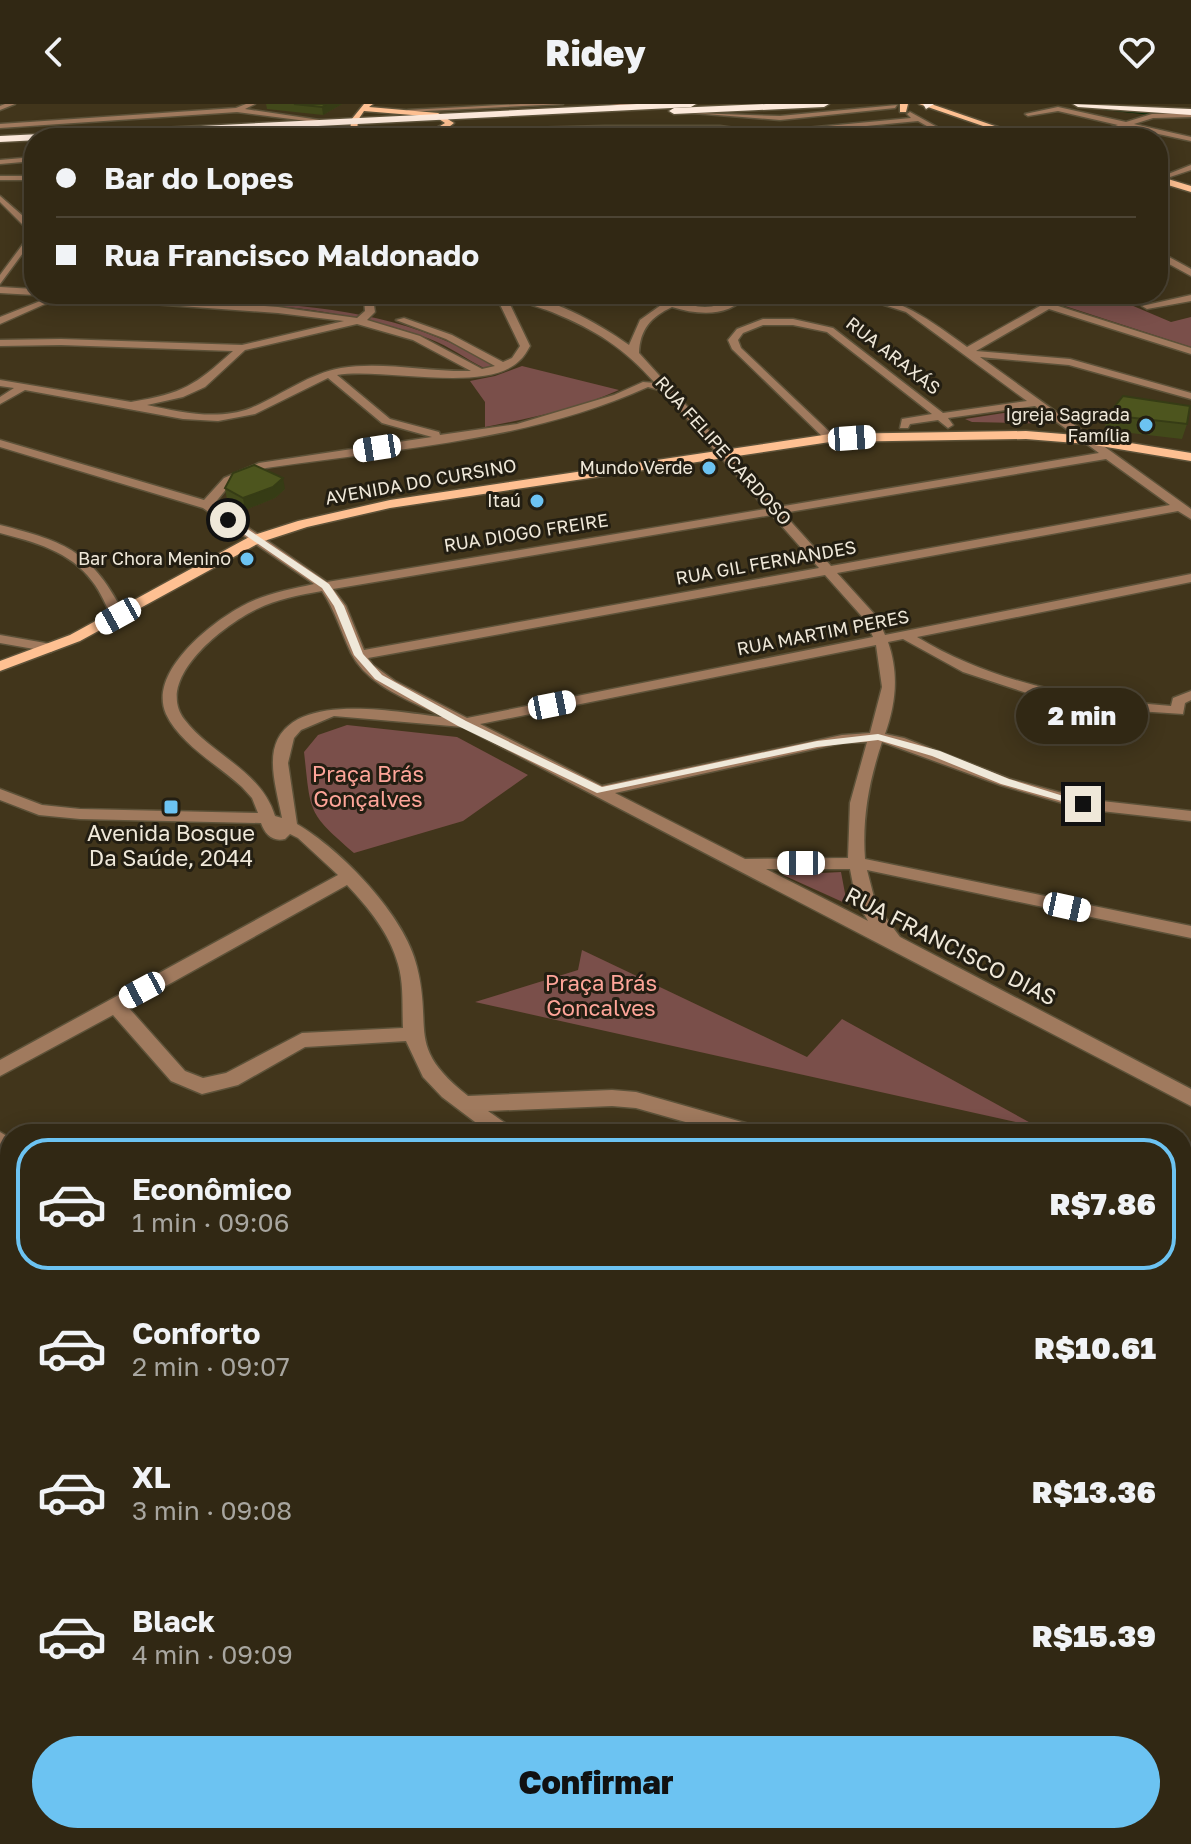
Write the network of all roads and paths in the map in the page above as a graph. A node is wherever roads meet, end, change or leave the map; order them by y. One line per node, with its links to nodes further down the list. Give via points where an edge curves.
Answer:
1 (12, 104): 15 (street)
2 (197, 104): 25 (street)
3 (252, 104): 19 (street)
4 (560, 104): 20 (street)
5 (613, 104): 13 (street)
6 (824, 104): 18 (highway)
7 (914, 104): 21 (main road)
8 (1078, 104): 22 (highway)
9 (1087, 104): 22 (highway)
10 (1184, 104): 22 (highway)
11 (926, 105): 21 (main road)
12 (368, 106): 17 (main road); 17 (main road); 35 (highway)
13 (648, 106): 18 (highway); 24 (highway)
14 (898, 106): 18 (street, via 780,118); 29 (street)
15 (0, 108)
16 (120, 109): 28 (street)
17 (382, 109): 23 (main road)
18 (694, 109): 31 (highway); 38 (street)
19 (237, 110): 25 (street); 34 (street)
20 (432, 111): 23 (street); 24 (highway)
21 (940, 111): 41 (main road)
22 (1191, 111): 30 (street)
23 (408, 112): 31 (main road)
24 (509, 113): 31 (highway)
25 (173, 114): 27 (street)
26 (1028, 114): 30 (street, via 1058,109)
27 (137, 116): 28 (street); 33 (street)
28 (96, 119): 32 (street)
29 (919, 119): 39 (street); 40 (street)
30 (1127, 124): 42 (street); 43 (street)
31 (449, 125): 36 (highway); 37 (main road); 38 (street)
32 (0, 126)
33 (134, 128)
34 (337, 128)
35 (350, 128)
36 (388, 128)
37 (442, 128)
38 (695, 128)
39 (840, 128)
40 (935, 128)
41 (994, 128)
42 (1115, 128)
43 (1144, 128)
44 (1168, 134): 47 (street)
45 (24, 138): 46 (highway)
46 (0, 139)
47 (1189, 139): 48 (street)
48 (1176, 143)
49 (24, 145): 50 (highway)
50 (0, 146)
51 (24, 160): 52 (street)
52 (0, 162)
53 (1191, 167): 54 (street)
54 (1168, 176)
55 (0, 178): 56 (street)
56 (24, 178)
57 (1168, 182): 58 (main road)
58 (1191, 189)
59 (0, 198): 60 (street)
60 (24, 217)
61 (24, 250): 64 (street)
62 (1168, 260): 63 (street)
63 (1191, 273)
64 (0, 281): 65 (street)
65 (24, 283)
66 (0, 290): 67 (street)
67 (24, 291)
68 (1191, 298): 69 (street)
69 (1168, 302)
70 (32, 304): 85 (street)
71 (255, 304): 84 (street)
72 (367, 304): 84 (street)
73 (505, 304): 96 (street, via 525,346)
74 (541, 304): 89 (street, RUA FELIPE CARDOSO)
75 (670, 304): 80 (street, via 700,309); 88 (street, via 644,318)
76 (889, 304): 83 (street)
77 (898, 304): 83 (street)
78 (1041, 304): 81 (street)
79 (1158, 304): 82 (street)
80 (730, 305): 86 (street)
81 (1047, 306): 93 (street); 94 (street)
82 (1147, 306)
83 (909, 310): 94 (street)
84 (366, 316): 87 (street); 91 (street); 92 (street)
85 (0, 321)
86 (763, 323): 109 (street, RUA ARAXÁS, via 792,321 830,330); 114 (street, via 736,334 734,343)
87 (449, 337): 91 (street); 96 (street)
88 (633, 338): 89 (street); 95 (street)
89 (619, 341): 95 (street, RUA FELIPE CARDOSO)
90 (0, 343): 92 (street)
91 (434, 343): 97 (street)
92 (242, 348): 104 (street, via 201,385)
93 (1191, 351)
94 (967, 352): 103 (street, via 1070,362); 106 (street)
95 (638, 357): 101 (street, via 644,375); 102 (street, RUA FELIPE CARDOSO)
96 (502, 366): 97 (street)
97 (480, 372): 98 (street, via 370,369)
98 (329, 374): 108 (street, via 231,417); 110 (street, via 383,419)
99 (0, 383): 100 (street)
100 (25, 386): 105 (street); 107 (street)
101 (639, 386): 102 (street); 113 (street, via 536,423)
102 (669, 390): 120 (street, RUA FELIPE CARDOSO)
103 (1191, 396)
104 (167, 398): 107 (street); 108 (street)
105 (0, 401)
106 (1036, 403): 109 (street); 112 (street)
107 (131, 405): 108 (street)
108 (149, 409)
109 (944, 421): 111 (main road, via 944,430); 112 (main road)
110 (418, 431): 113 (street); 117 (street)
111 (903, 431): 114 (main road, AVENIDA DO CURSINO); 115 (main road, AVENIDA DO CURSINO)
112 (1075, 431): 115 (street); 119 (main road)
113 (447, 437): 117 (street)
114 (830, 438): 120 (main road, AVENIDA DO CURSINO)
115 (1088, 440): 118 (main road, AVENIDA DO CURSINO); 121 (street)
116 (0, 443): 123 (street, RUA FRANCISCO DIAS)
117 (411, 443): 123 (street, via 263,465 228,480)
118 (1139, 448): 121 (main road); 122 (main road, AVENIDA DO CURSINO)
119 (1191, 448)
120 (724, 453): 124 (street, RUA FELIPE CARDOSO); 127 (main road, AVENIDA DO CURSINO, via 390,504)
121 (1108, 455): 124 (street, RUA DIOGO FREIRE); 125 (street)
122 (1191, 457)
123 (207, 505): 127 (street, RUA FRANCISCO DIAS)
124 (777, 511): 128 (street, RUA FELIPE CARDOSO); 130 (street, RUA DIOGO FREIRE)
125 (1185, 511): 128 (street, RUA GIL FERNANDES)
126 (0, 529): 131 (street, via 61,548 86,562)
127 (256, 539): 130 (street, RUA FRANCISCO DIAS); 131 (main road, AVENIDA DO CURSINO)
128 (830, 570): 134 (street, RUA FELIPE CARDOSO); 136 (street, RUA GIL FERNANDES)
129 (1191, 578): 132 (street, RUA MARTIM PERES)
130 (325, 586): 136 (street, RUA FRANCISCO DIAS); 144 (street, RUA DIOGO FREIRE, via 239,613 184,659 170,685 170,706 182,726)
131 (118, 616): 135 (main road, AVENIDA DO CURSINO)
132 (905, 635): 134 (street, RUA MARTIM PERES); 139 (street, via 959,666 1017,686 1094,704)
133 (0, 639): 135 (street)
134 (882, 639): 140 (street, RUA MARTIM PERES); 142 (street, RUA FELIPE CARDOSO, via 891,681)
135 (51, 648): 137 (main road, AVENIDA DO CURSINO)
136 (359, 655): 140 (street, RUA FRANCISCO DIAS, via 378,677)
137 (0, 666)
138 (1191, 695): 139 (street, via 1178,701)
139 (1178, 711): 141 (street)
140 (462, 723): 143 (street, via 342,712 312,716 281,744); 145 (street, RUA FRANCISCO DIAS)
141 (1191, 723)
142 (878, 737): 145 (street, via 817,744); 147 (street, via 1047,795 1121,810); 149 (street, RUA FELIPE CARDOSO, via 858,805)
143 (284, 785): 144 (street); 148 (street, via 290,817)
144 (252, 788): 148 (street, RUA DIOGO FREIRE)
145 (601, 791): 150 (street, RUA FRANCISCO DIAS)
146 (0, 794): 148 (street, via 39,810 213,817)
147 (1191, 816)
148 (276, 828): 151 (street)
149 (858, 863): 150 (street); 152 (street, RUA FELIPE CARDOSO); 154 (street)
150 (743, 864): 153 (street, RUA FRANCISCO DIAS)
151 (349, 880): 156 (street); 157 (street, via 370,900 403,951)
152 (866, 902): 153 (street); 155 (street, RUA FELIPE CARDOSO)
153 (828, 910): 155 (street, RUA FRANCISCO DIAS)
154 (1191, 932)
155 (895, 942): 159 (street, RUA FRANCISCO DIAS)
156 (115, 1005): 157 (street, via 178,1076 202,1086 231,1080 302,1040); 158 (street)
157 (414, 1034): 160 (street, via 436,1080)
158 (0, 1069)
159 (1191, 1098)
160 (468, 1104): 161 (street); 162 (street, via 612,1098)
161 (493, 1124)
162 (721, 1124)

